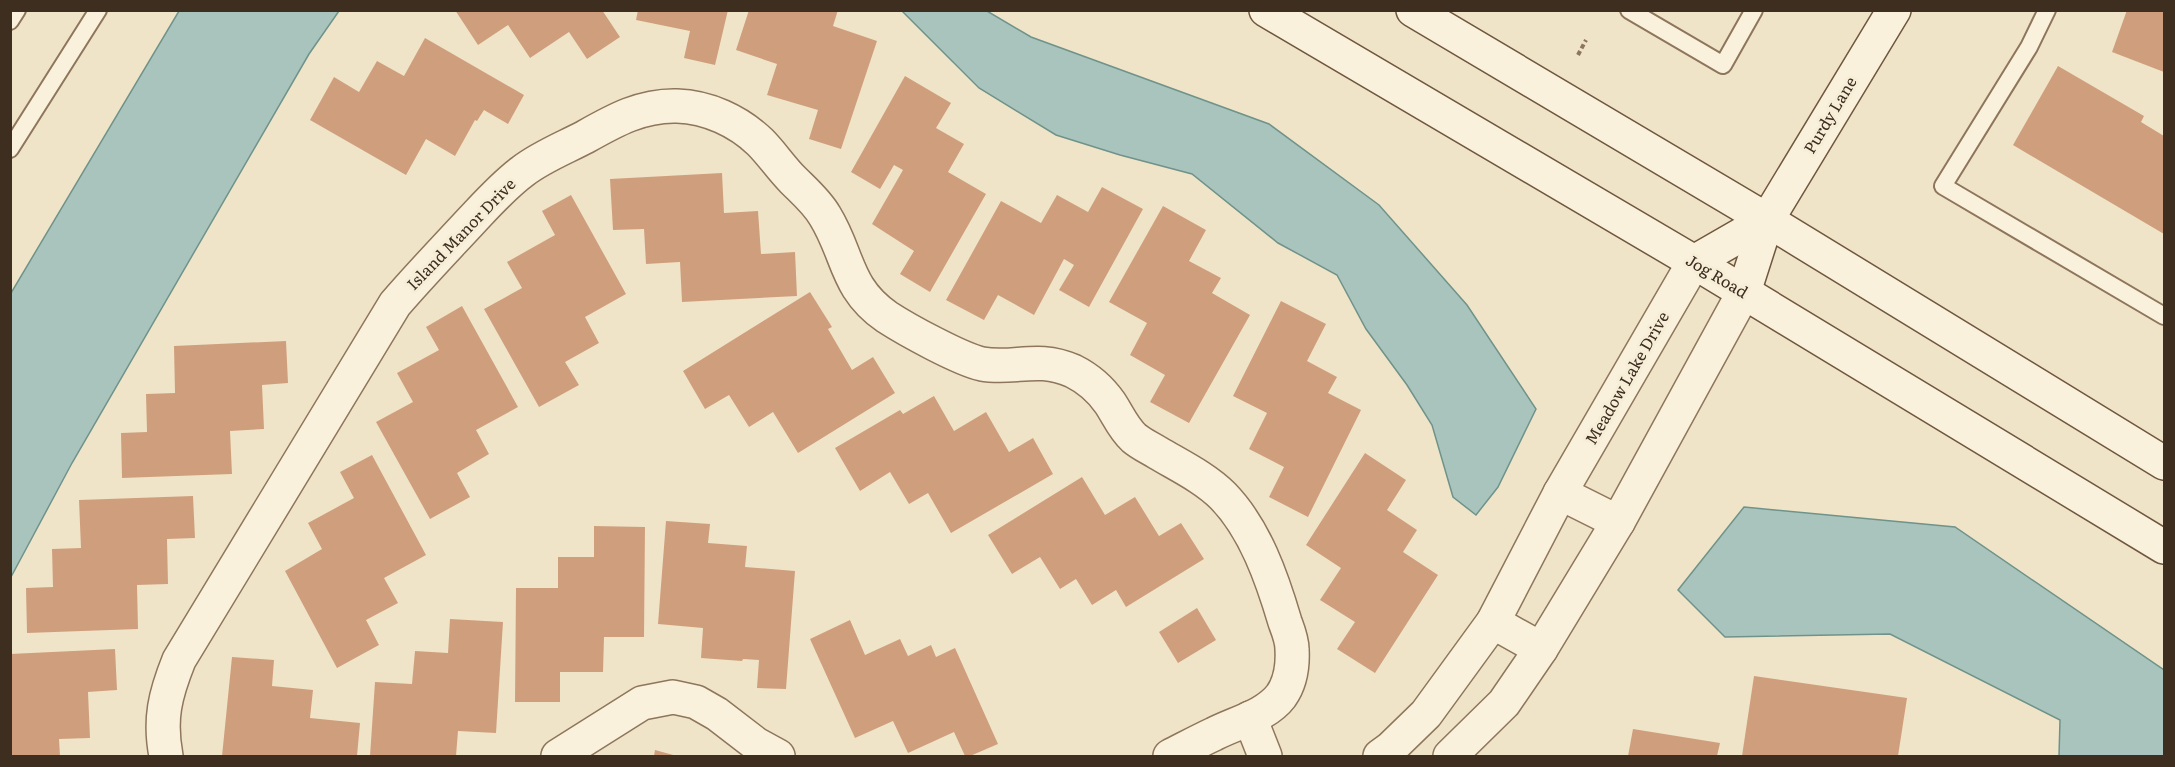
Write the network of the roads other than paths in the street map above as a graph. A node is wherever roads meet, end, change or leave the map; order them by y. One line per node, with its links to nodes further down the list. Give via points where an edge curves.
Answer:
1 (16, 10): 9 (lane)
2 (98, 10): 10 (lane)
3 (1266, 10): 12 (street, Jog Road)
4 (1413, 10): 11 (street)
5 (1629, 10): 6 (lane, via 1723,65)
6 (1754, 10)
7 (1894, 10): 11 (street, Purdy Lane)
8 (2047, 10): 14 (lane, via 2029,47 1943,186)
9 (10, 21)
10 (10, 149)
11 (1767, 220): 12 (street, Purdy Lane); 13 (street, Purdy Lane); 15 (street)
12 (1694, 262): 13 (street, Jog Road); 16 (street, Meadow Lake Drive)
13 (1744, 292): 17 (street); 18 (street, Jog Road)
14 (2164, 316)
15 (2164, 463)
16 (1560, 493): 17 (street); 19 (street, Meadow Lake Drive)
17 (1618, 522): 20 (street)
18 (2164, 547)
19 (1493, 622): 20 (street); 28 (street, Meadow Lake Drive, via 1426,714)
20 (1541, 649): 29 (street, via 1504,703)
21 (1250, 718): 22 (street, Island Manor Drive); 23 (street, Island Manor Drive, via 1280,698 1291,678 1293,646 1275,587 1256,547 1221,495 1135,439 1094,384 1074,372 1053,364 984,364 962,357 889,318 854,284 824,214 762,144 735,123 704,110 658,106 613,121 506,184 395,304 178,660 163,709); 27 (street)
22 (1219, 745): 26 (street, Island Manor Drive)
23 (165, 756)
24 (558, 756): 25 (street, via 642,703 673,698 696,702)
25 (778, 756)
26 (1170, 756)
27 (1264, 756)
28 (1380, 756)
29 (1450, 756)

